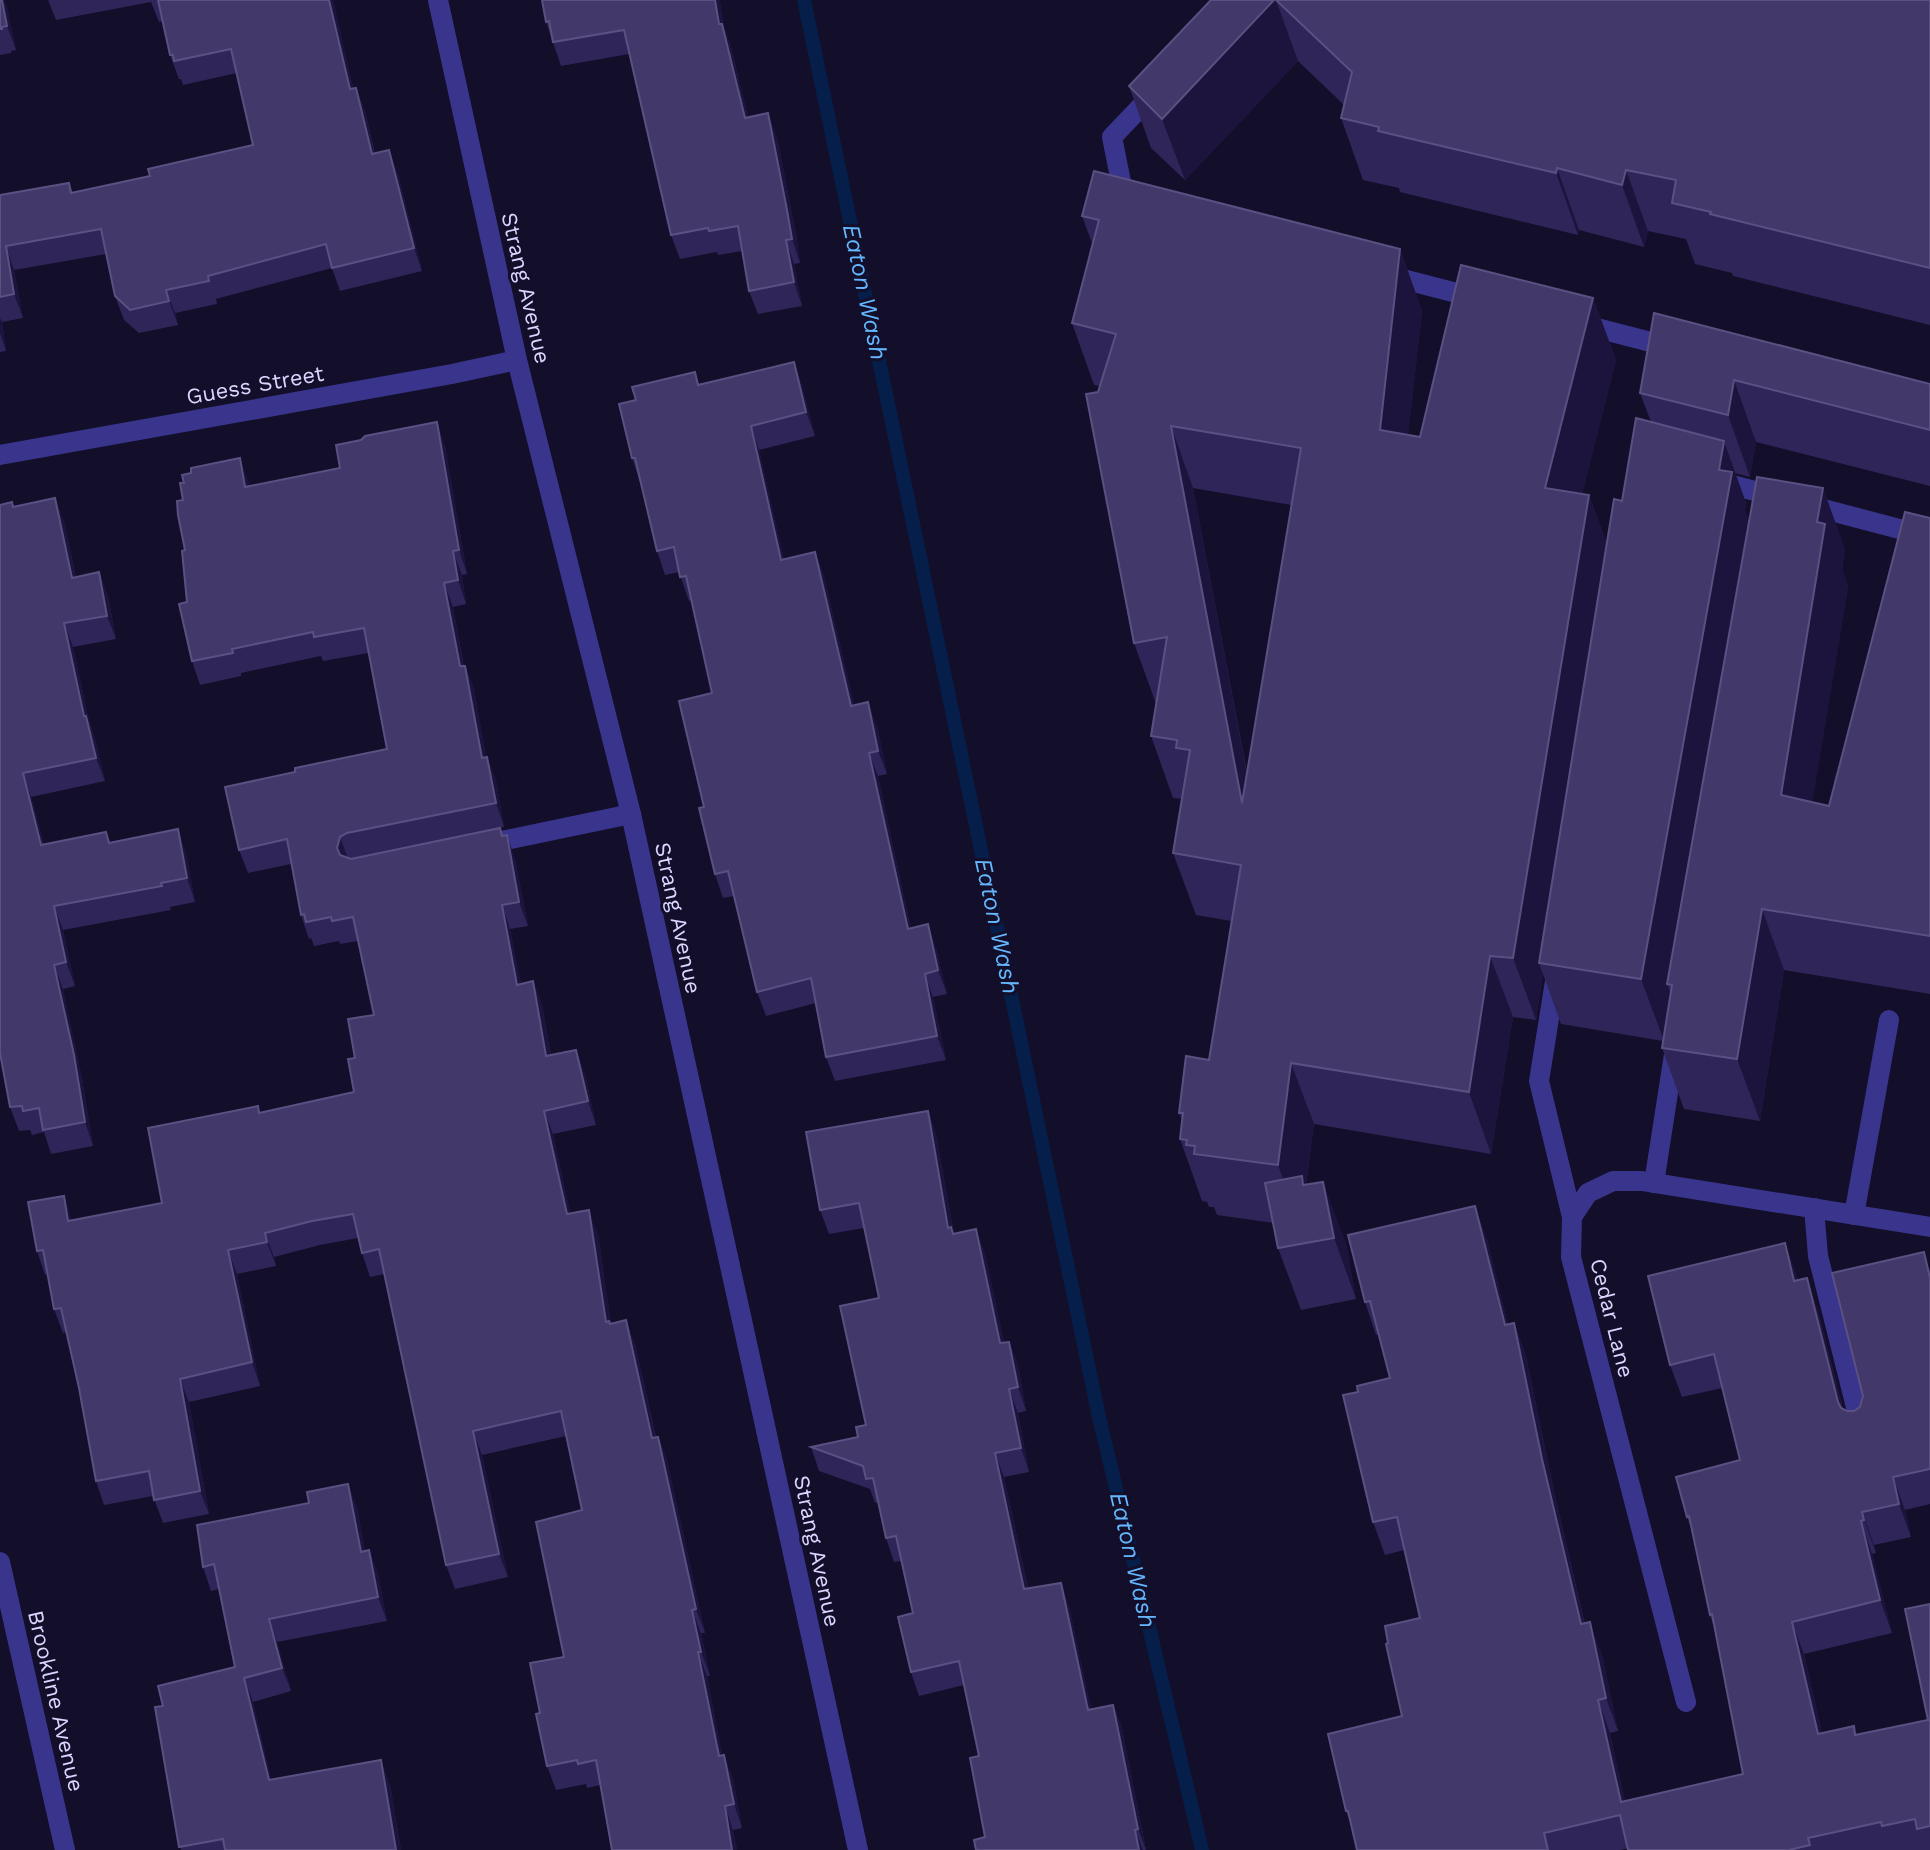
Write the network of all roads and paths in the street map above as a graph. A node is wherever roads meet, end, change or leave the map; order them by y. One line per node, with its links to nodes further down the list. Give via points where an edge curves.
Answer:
1 (438, 0): 8 (street, Strang Avenue)
2 (1166, 80): 3 (street, via 1112,137 1126,208)
3 (1142, 212)
4 (1373, 271): 5 (street)
5 (1496, 303)
6 (1558, 318): 7 (street)
7 (1696, 354)
8 (517, 360): 9 (street, Guess Street); 12 (street, Strang Avenue)
9 (0, 455)
10 (1699, 477): 11 (street, via 1772,504)
11 (1930, 537)
12 (631, 814): 13 (street); 26 (street, Strang Avenue)
13 (464, 848)
14 (1559, 957): 20 (street, Cedar Lane, via 1539,1081)
15 (1889, 1020): 19 (street)
16 (1678, 1035): 17 (street)
17 (1654, 1183): 18 (street); 20 (street, via 1613,1181 1588,1193)
18 (1814, 1208): 19 (street); 22 (street, via 1818,1256)
19 (1854, 1215): 21 (street)
20 (1572, 1217): 24 (street, Cedar Lane, via 1571,1257)
21 (1930, 1227)
22 (1862, 1431)
23 (0, 1562): 25 (street, Brookline Avenue)
24 (1686, 1702)
25 (65, 1850)
26 (858, 1850)

